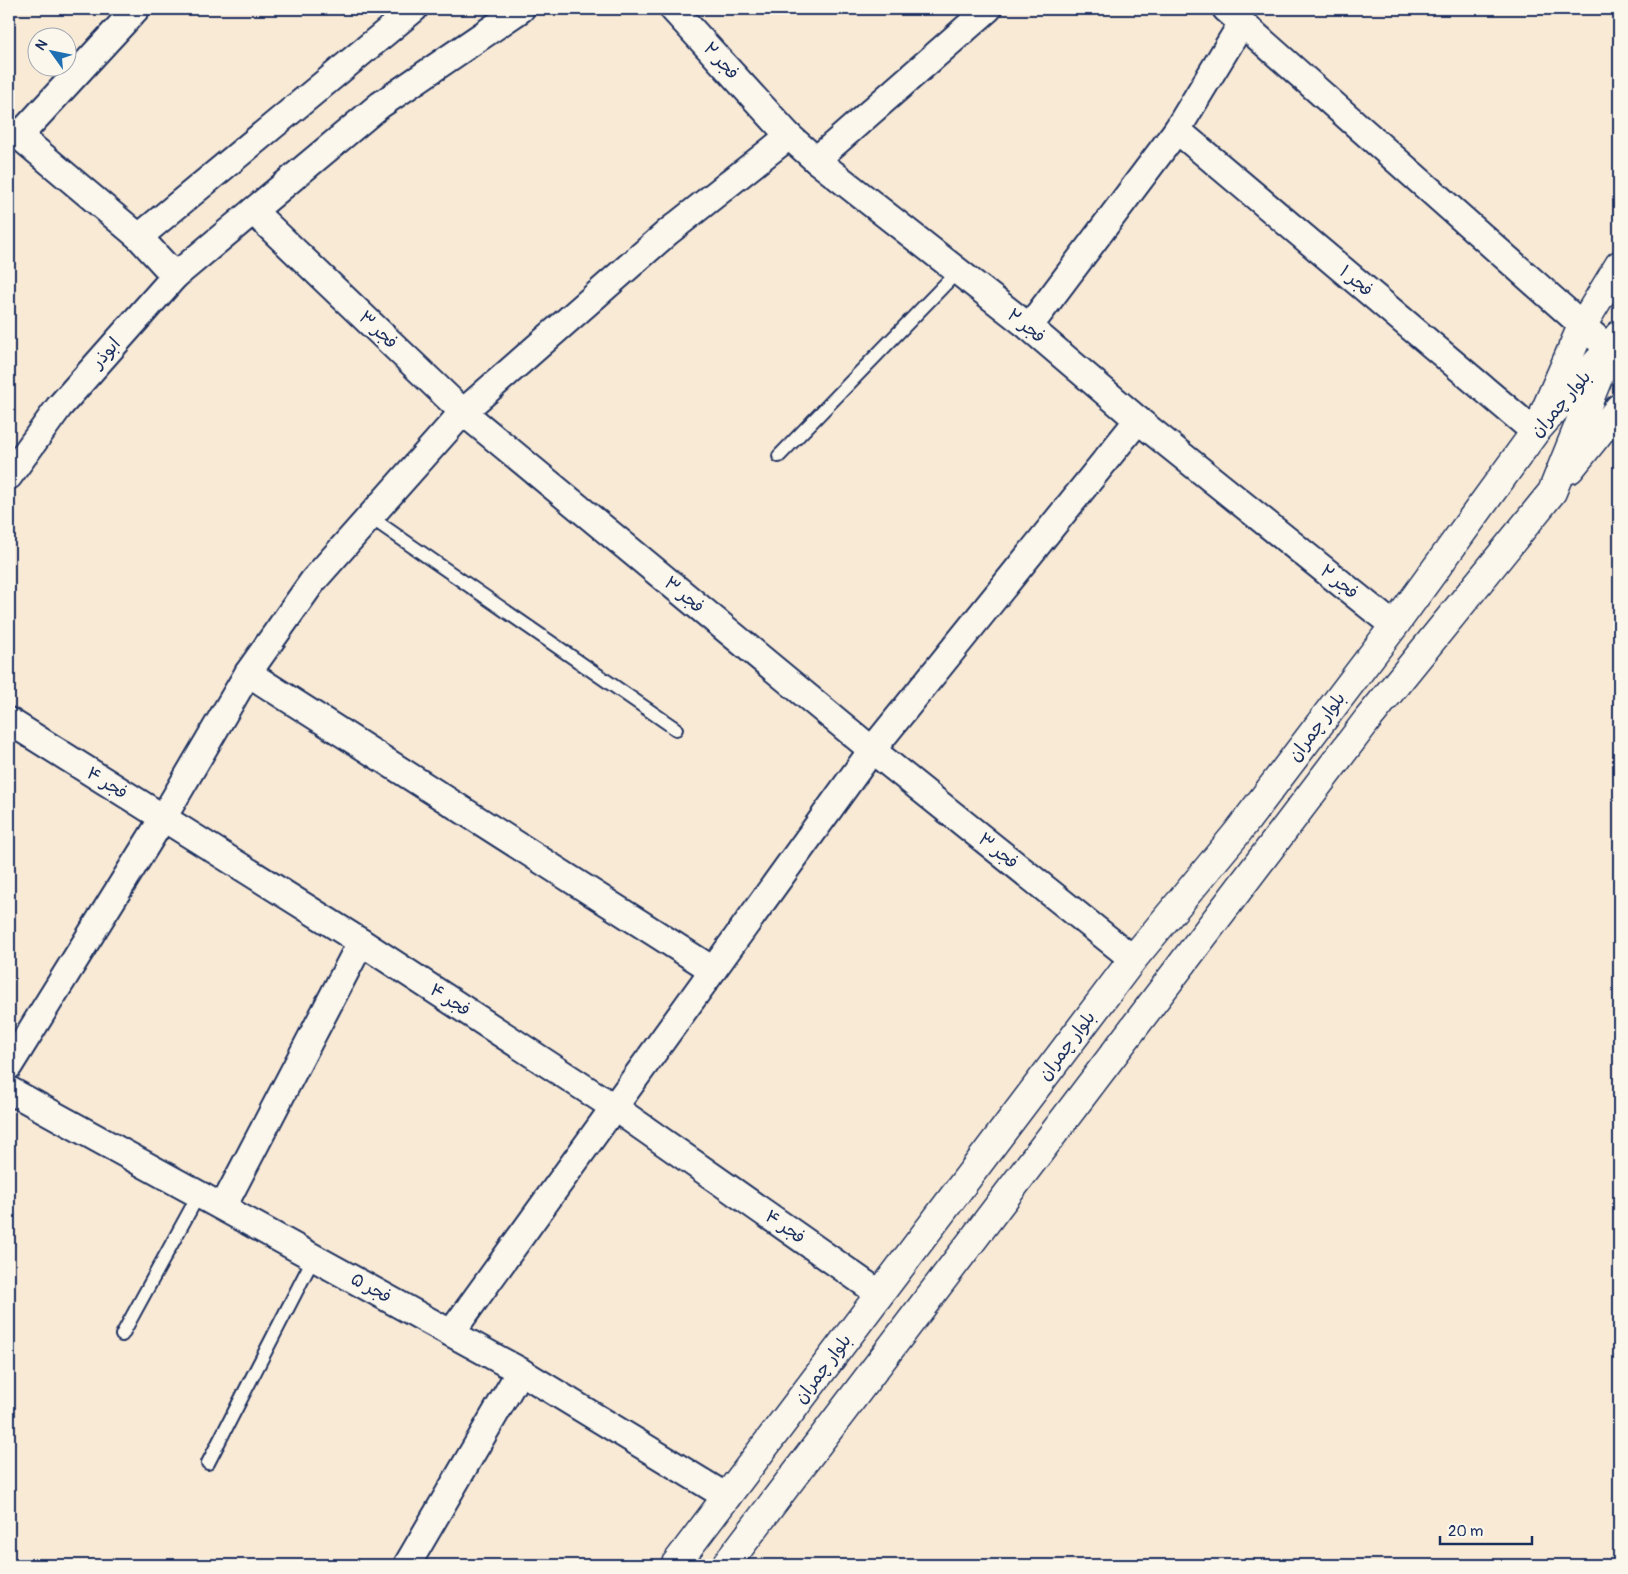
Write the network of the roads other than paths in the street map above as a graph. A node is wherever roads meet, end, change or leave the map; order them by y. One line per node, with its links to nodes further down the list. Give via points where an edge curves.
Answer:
1 (136, 9): 8 (street)
2 (414, 9): 12 (street)
3 (520, 9): 11 (street, ابوذر, via 380,105)
4 (673, 9): 9 (street, فجر ۲)
5 (988, 9): 10 (street)
6 (1234, 16): 7 (street); 16 (street)
7 (1177, 130): 17 (street); 22 (street, فجر ۱)
8 (14, 132): 12 (street)
9 (790, 136): 10 (street, فجر ۲); 20 (street, via 668,232)
10 (816, 160): 14 (street, فجر ۲)
11 (253, 211): 15 (street, ابوذر); 20 (street, فجر ۳)
12 (140, 236): 15 (street)
13 (1619, 266): 16 (main road)
14 (957, 272): 17 (street, فجر ۲); 23 (lane)
15 (175, 276): 24 (street, ابوذر, via 59,407)
16 (1582, 326): 18 (street); 22 (main road)
17 (1029, 327): 21 (street, فجر ۲)
18 (1614, 342): 22 (main road, بلوار چمران); 25 (main road, بلوار چمران)
19 (1619, 408): 25 (main road)
20 (463, 412): 26 (street); 31 (street, فجر ۳)
21 (1138, 420): 27 (street, فجر ۲); 31 (street)
22 (1535, 432): 27 (main road, بلوار چمران)
23 (779, 456)
24 (9, 476)
25 (1552, 492): 50 (main road, بلوار چمران, via 1368,719)
26 (370, 517): 28 (street, via 313,581); 30 (lane)
27 (1394, 626): 34 (main road, بلوار چمران, via 1237,833)
28 (248, 673): 32 (street); 35 (street)
29 (9, 721): 32 (street, فجر ۴)
30 (676, 729)
31 (872, 750): 34 (street, فجر ۳); 35 (street)
32 (163, 818): 33 (street, فجر ۴); 36 (street)
33 (361, 942): 38 (street, فجر ۴); 40 (street)
34 (1133, 959): 42 (main road, بلوار چمران)
35 (713, 970): 38 (street)
36 (9, 1066)
37 (9, 1090): 39 (street, فجر ۵)
38 (615, 1108): 42 (street, فجر ۴); 43 (street)
39 (199, 1194): 40 (street, فجر ۵); 44 (lane)
40 (223, 1207): 41 (street, فجر ۵)
41 (314, 1257): 43 (street, فجر ۵); 46 (lane)
42 (880, 1294): 47 (main road, بلوار چمران)
43 (451, 1333): 45 (street, فجر ۵)
44 (122, 1335)
45 (520, 1371): 47 (street, فجر ۵); 48 (street)
46 (208, 1463)
47 (727, 1497): 49 (main road, بلوار چمران)
48 (407, 1565)
49 (675, 1565)
50 (726, 1565)

